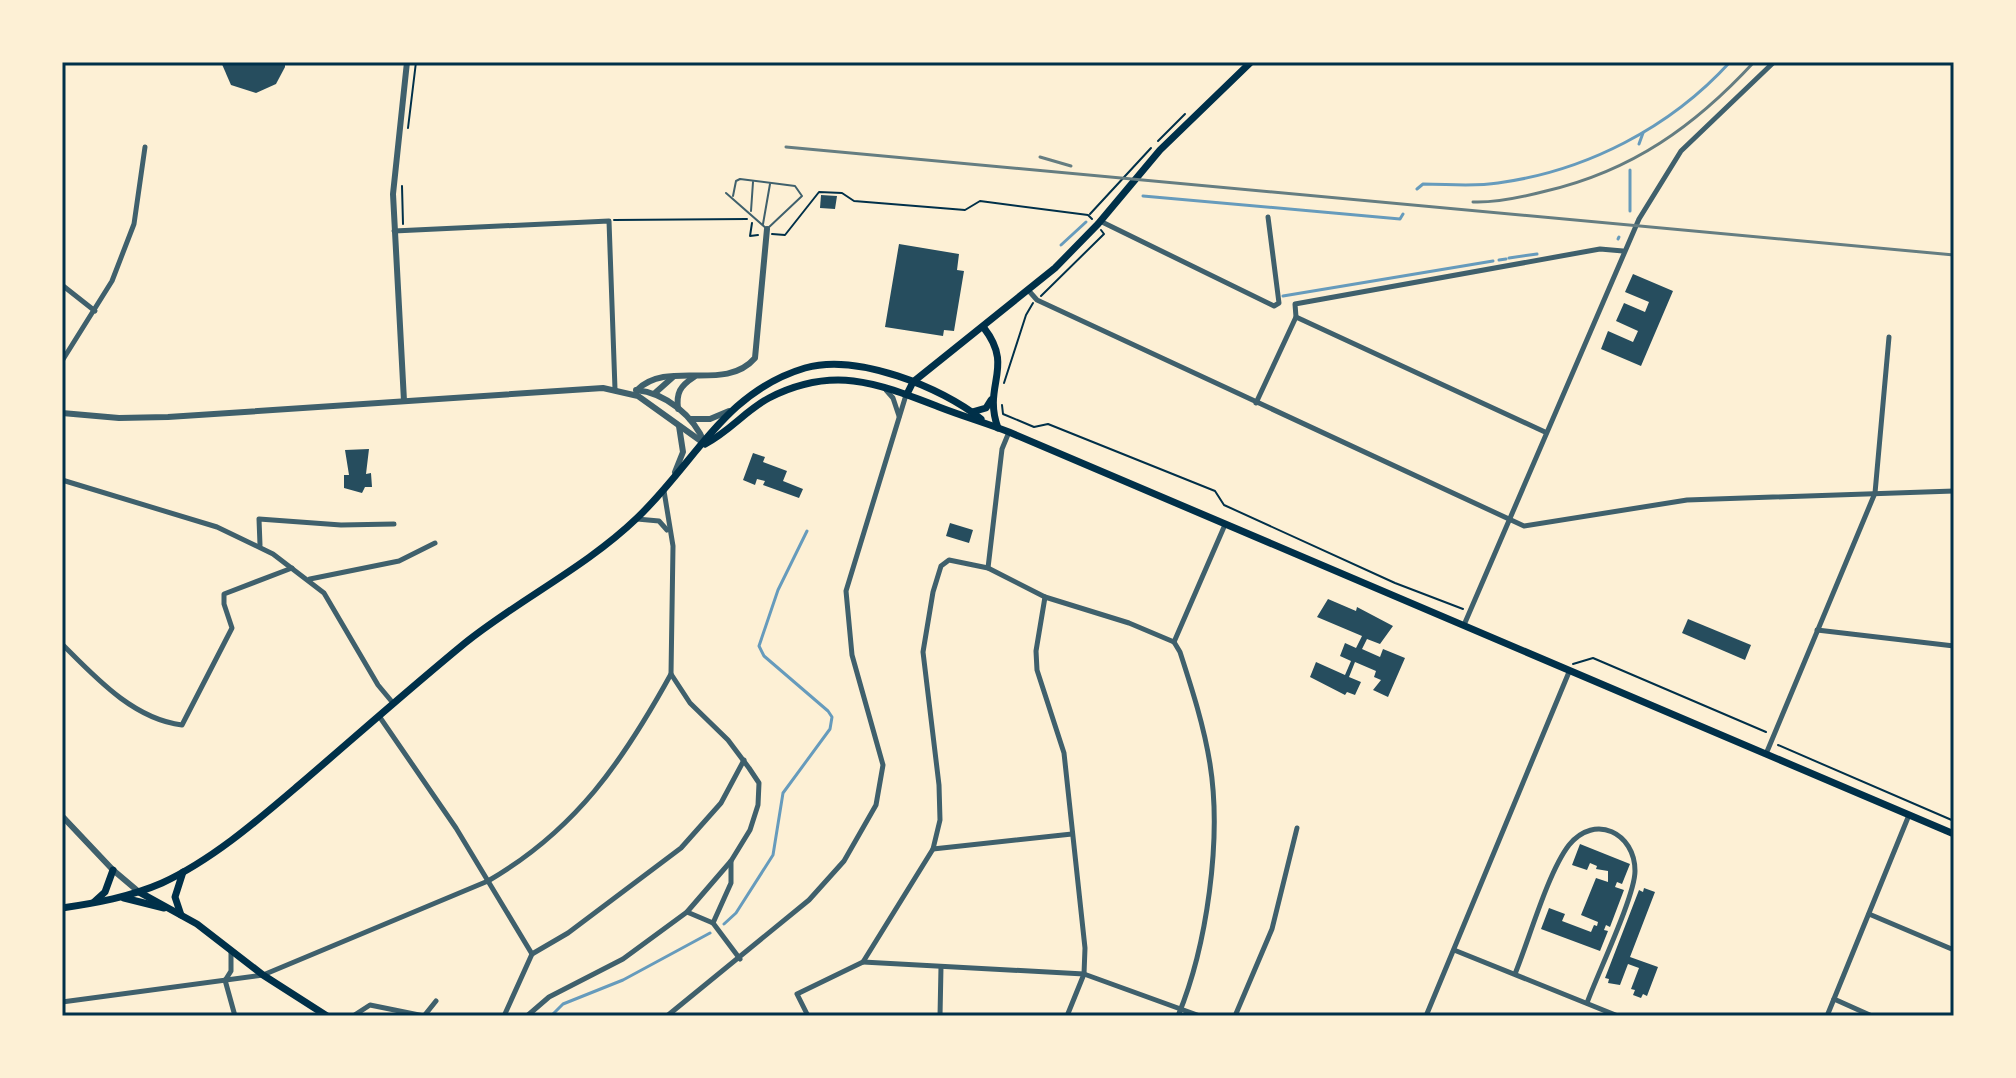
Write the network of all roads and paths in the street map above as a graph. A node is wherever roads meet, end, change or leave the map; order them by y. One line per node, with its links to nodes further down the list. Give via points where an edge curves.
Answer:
1 (407, 62): 22 (street, via 394,173)
2 (416, 62): 8 (path)
3 (1236, 62): 6 (street)
4 (1251, 62): 6 (main road)
5 (1774, 62): 23 (street, via 1681,151)
6 (1242, 70): 20 (main road, via 1160,150)
7 (1185, 114): 16 (path)
8 (407, 134)
9 (145, 147): 26 (street, via 134,224)
10 (402, 177): 19 (path)
11 (754, 180): 12 (lane); 14 (lane, via 737,180); 15 (lane)
12 (771, 183): 21 (lane); 21 (lane, via 795,186 802,196)
13 (726, 193): 14 (lane)
14 (733, 196): 15 (lane)
15 (751, 213): 21 (lane)
16 (1088, 215): 20 (path); 21 (path, via 980,201 965,210 854,201 842,193 819,192 785,235)
17 (1268, 217): 20 (street, via 1279,303 1274,306)
18 (609, 221): 21 (path, via 739,218 753,225 750,236); 22 (street); 35 (street)
19 (403, 223)
20 (1099, 223): 25 (main road)
21 (766, 229): 31 (street, via 755,358 735,373)
22 (394, 231): 40 (street)
23 (1623, 251): 27 (street, via 1600,249 1295,304); 54 (street)
24 (62, 285): 26 (street)
25 (1029, 291): 28 (main road); 41 (street, via 1037,300)
26 (95, 311): 30 (street)
27 (1296, 317): 41 (street); 54 (street)
28 (984, 328): 33 (main road); 39 (main road, via 1000,361)
29 (1889, 337): 60 (street)
30 (62, 361)
31 (697, 376): 32 (street); 43 (street, via 682,385)
32 (675, 377): 36 (street, via 656,376); 37 (street)
33 (913, 382): 38 (main road); 44 (main road, via 853,367 809,367 755,389); 45 (main road)
34 (879, 385): 38 (main road); 48 (street, via 893,398); 55 (main road, via 815,380 790,388 765,399)
35 (615, 389): 36 (street); 40 (street)
36 (635, 393): 37 (street); 42 (street)
37 (655, 393): 42 (street); 43 (street)
38 (907, 394): 48 (street); 50 (main road)
39 (991, 400): 45 (main road, via 986,408); 52 (main road)
40 (404, 401): 46 (street, via 168,417)
41 (1256, 403): 62 (street)
42 (657, 407): 51 (street)
43 (678, 409): 49 (street)
44 (729, 411): 49 (street, via 710,419); 55 (main road)
45 (972, 412): 50 (main road)
46 (62, 413)
47 (1003, 414): 72 (path, via 1034,427 1048,424 1215,491 1224,505)
48 (899, 417): 109 (street, via 846,591 852,655 883,765 882,785 867,823 838,869)
49 (690, 419): 55 (street)
50 (985, 422): 52 (main road)
51 (679, 426): 55 (street); 57 (street, via 683,452)
52 (998, 428): 53 (main road)
53 (1009, 432): 64 (main road); 69 (street, via 1002,449)
54 (1545, 432): 62 (street)
55 (705, 444): 57 (main road)
56 (62, 480): 67 (street, via 217,527)
57 (670, 484): 58 (main road)
58 (664, 491): 61 (main road); 65 (street)
59 (1954, 491): 60 (street)
60 (1875, 493): 62 (street, via 1687,500 1524,526); 74 (street)
61 (636, 519): 65 (street, via 659,521); 80 (main road, via 468,641)
62 (1508, 521): 72 (street)
63 (394, 524): 67 (street, via 259,519)
64 (1224, 527): 73 (main road); 75 (street)
65 (670, 533): 79 (street)
66 (435, 543): 70 (street, via 399,561)
67 (260, 546): 68 (street)
68 (292, 568): 70 (street); 76 (street, via 224,594 232,628 182,725 152,716 108,689)
69 (988, 568): 71 (street); 91 (street, via 949,560 941,566 933,592 923,652 939,785 940,820)
70 (310, 579): 80 (street)
71 (1045, 597): 75 (street); 89 (street, via 1037,670 1064,753)
72 (1470, 612): 73 (street)
73 (1462, 628): 78 (main road)
74 (1817, 630): 77 (street); 82 (street)
75 (1174, 642): 120 (street, via 1201,724 1214,815 1205,911)
76 (62, 644)
77 (1954, 646)
78 (1571, 669): 82 (path, via 1593,658); 83 (main road); 106 (street)
79 (671, 674): 84 (street, via 690,703); 95 (street, via 599,790 569,822)
80 (393, 703): 81 (main road)
81 (379, 716): 94 (main road, via 275,805); 95 (street)
82 (1773, 735): 83 (street); 87 (path, via 1778,744)
83 (1765, 754): 85 (main road)
84 (744, 760): 92 (street, via 759,783 758,805); 108 (street, via 713,814 681,848)
85 (1909, 815): 90 (main road); 102 (street)
86 (62, 816): 93 (street)
87 (1954, 821)
88 (1297, 828): 133 (street, via 1272,929)
89 (1072, 834): 91 (street); 112 (street)
90 (1954, 834)
91 (933, 849): 110 (street)
92 (731, 861): 101 (street); 104 (street, via 731,883)
93 (113, 870): 96 (street); 98 (main road, via 105,892)
94 (184, 871): 96 (main road); 103 (main road, via 176,888)
95 (488, 881): 108 (street); 114 (street)
96 (139, 892): 97 (main road); 100 (main road)
97 (122, 898): 98 (main road); 100 (main road)
98 (92, 903): 99 (main road)
99 (62, 908)
100 (164, 908): 103 (main road)
101 (687, 912): 104 (street); 126 (street, via 623,959 549,997)
102 (1869, 914): 107 (street); 116 (street)
103 (181, 915): 105 (main road)
104 (713, 923): 109 (street)
105 (230, 950): 114 (main road); 115 (street, via 233,961)
106 (1454, 950): 113 (street); 134 (street)
107 (1954, 950)
108 (532, 954): 125 (street)
109 (740, 959): 127 (street)
110 (863, 962): 111 (street); 128 (street, via 797,994)
111 (941, 967): 112 (street); 129 (street)
112 (1084, 974): 120 (street); 130 (street)
113 (1515, 974): 119 (street); 119 (street, via 1569,845 1590,830 1612,829 1631,854 1633,885)
114 (263, 975): 115 (street); 122 (main road)
115 (225, 980): 118 (street); 121 (street)
116 (1834, 999): 136 (street); 137 (street)
117 (436, 1001): 124 (street)
118 (62, 1002)
119 (1587, 1003): 135 (street)
120 (1181, 1008): 131 (street); 132 (street)
121 (235, 1016)
122 (327, 1016)
123 (353, 1016): 124 (street, via 370,1005)
124 (424, 1016)
125 (504, 1016)
126 (527, 1016)
127 (667, 1016)
128 (808, 1016)
129 (940, 1016)
130 (1067, 1016)
131 (1178, 1016)
132 (1200, 1016)
133 (1235, 1016)
134 (1426, 1016)
135 (1618, 1016)
136 (1827, 1016)
137 (1872, 1016)

